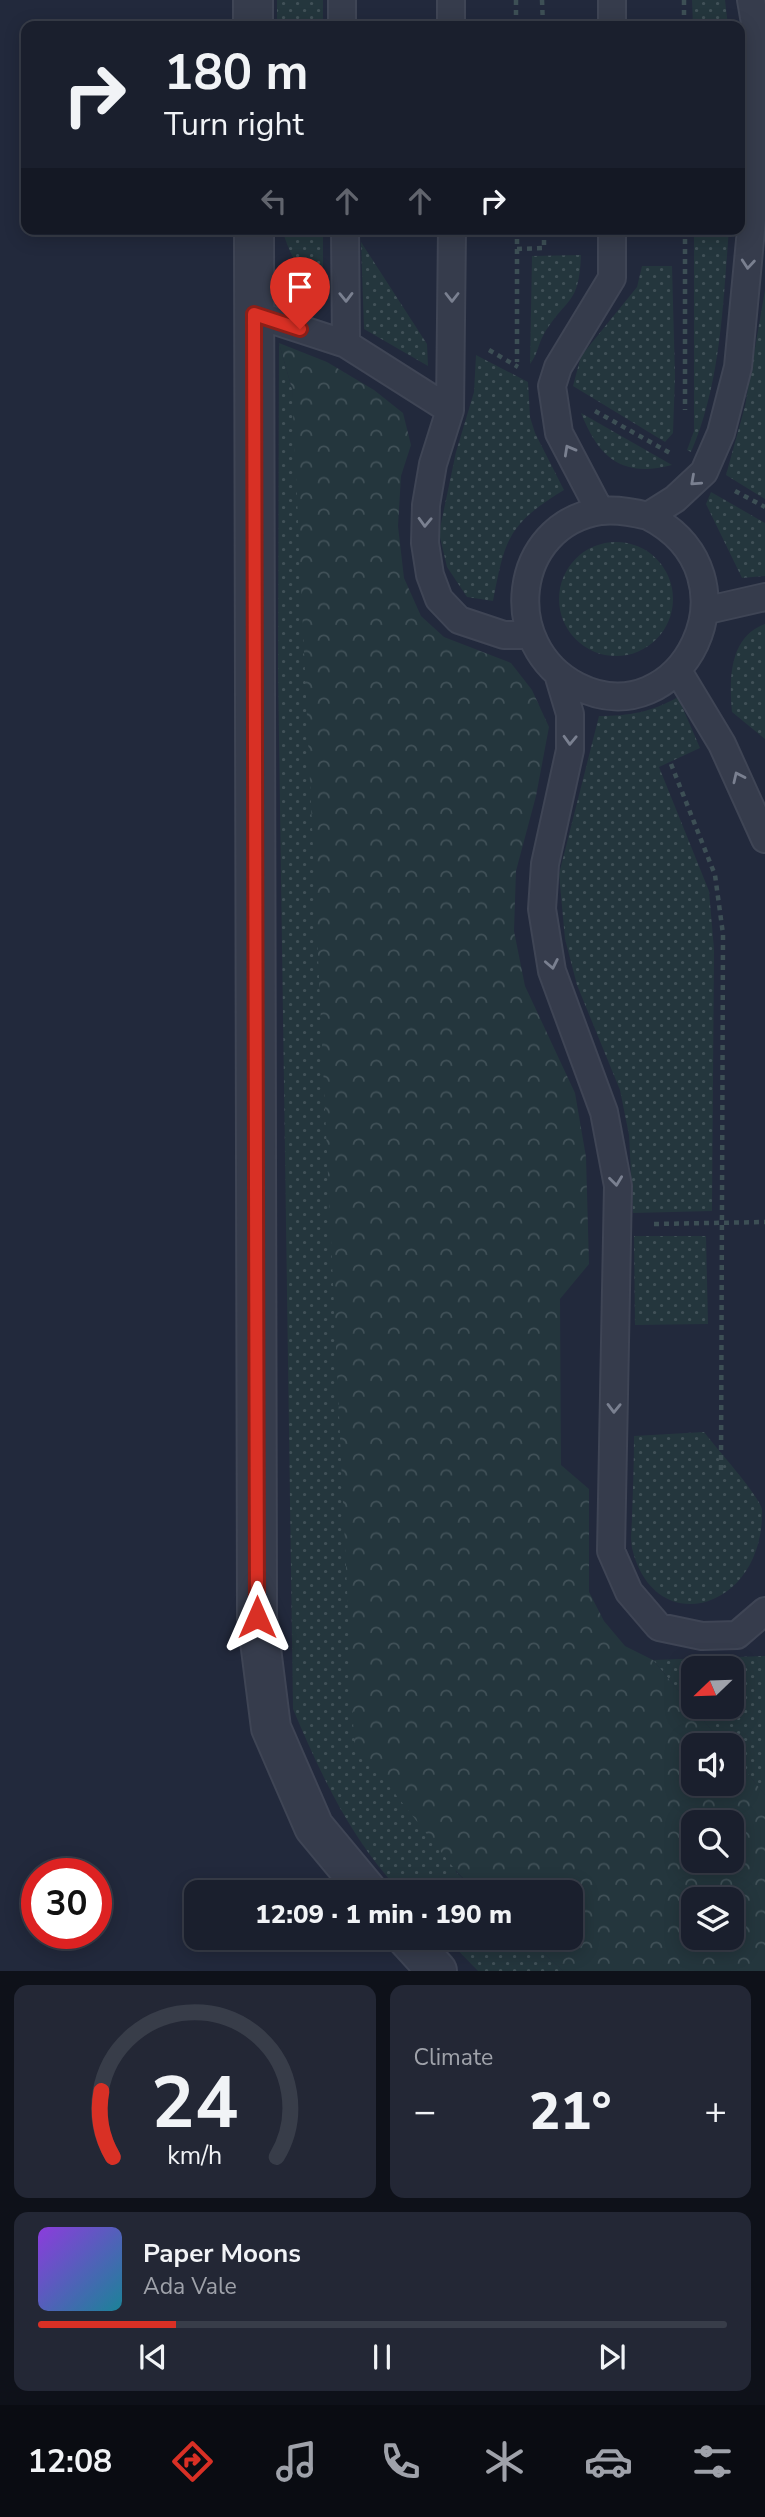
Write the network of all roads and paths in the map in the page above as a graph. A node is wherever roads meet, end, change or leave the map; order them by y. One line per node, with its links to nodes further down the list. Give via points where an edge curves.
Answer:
1 (253, 0): 9 (street)
2 (342, 0): 10 (lane)
3 (451, 0): 11 (lane)
4 (516, 0): 12 (path)
5 (542, 0): 13 (path)
6 (612, 0): 14 (lane)
7 (684, 0): 15 (path)
8 (751, 0): 33 (lane, one-way to 33, via 756,177 738,367 721,433 704,472)
9 (253, 21)
10 (342, 21)
11 (451, 21)
12 (516, 21)
13 (543, 21)
14 (612, 21)
15 (684, 21)
16 (254, 235): 24 (street)
17 (345, 235): 26 (lane, one-way to 26)
18 (452, 235): 25 (lane, one-way to 25)
19 (517, 235): 23 (path)
20 (544, 235): 23 (path, via 544,248)
21 (612, 235): 28 (lane, via 612,278 558,367)
22 (685, 235): 30 (path)
23 (517, 249): 27 (path)
24 (254, 314): 26 (lane); 48 (street, via 257,1617 271,1728 314,1827)
25 (453, 342): 27 (path, via 480,345); 29 (lane)
26 (346, 344): 29 (lane)
27 (517, 367): 28 (path)
28 (552, 386): 31 (path, via 673,454); 32 (lane, one-way to 28, via 559,433)
29 (450, 410): 36 (lane, one-way to 36, via 426,505 430,575 439,599 459,620 505,635)
30 (685, 418)
31 (679, 443)
32 (600, 511): 33 (lane); 36 (lane, via 558,531 542,547 524,589)
33 (648, 516): 35 (lane, via 673,531 694,552 705,580)
34 (765, 597): 35 (lane)
35 (708, 610): 37 (lane, via 699,643)
36 (530, 635): 38 (lane)
37 (678, 671): 38 (lane, via 660,684 620,695 578,687); 40 (lane, one-way to 37, via 722,744)
38 (558, 674): 43 (lane, one-way to 43, via 570,713 570,750 545,864 542,909 552,971 604,1112 618,1186)
39 (671, 764): 42 (path, via 704,841 721,905)
40 (765, 839)
41 (765, 1222): 42 (path)
42 (722, 1223): 43 (path); 44 (path)
43 (618, 1224): 46 (lane, one-way to 46, via 611,1551 629,1592 659,1627 702,1636)
44 (721, 1471)
45 (765, 1611): 46 (lane)
46 (737, 1635): 47 (lane)
47 (765, 1635)
48 (358, 1880)
49 (418, 1950): 50 (street)
50 (437, 1971)

